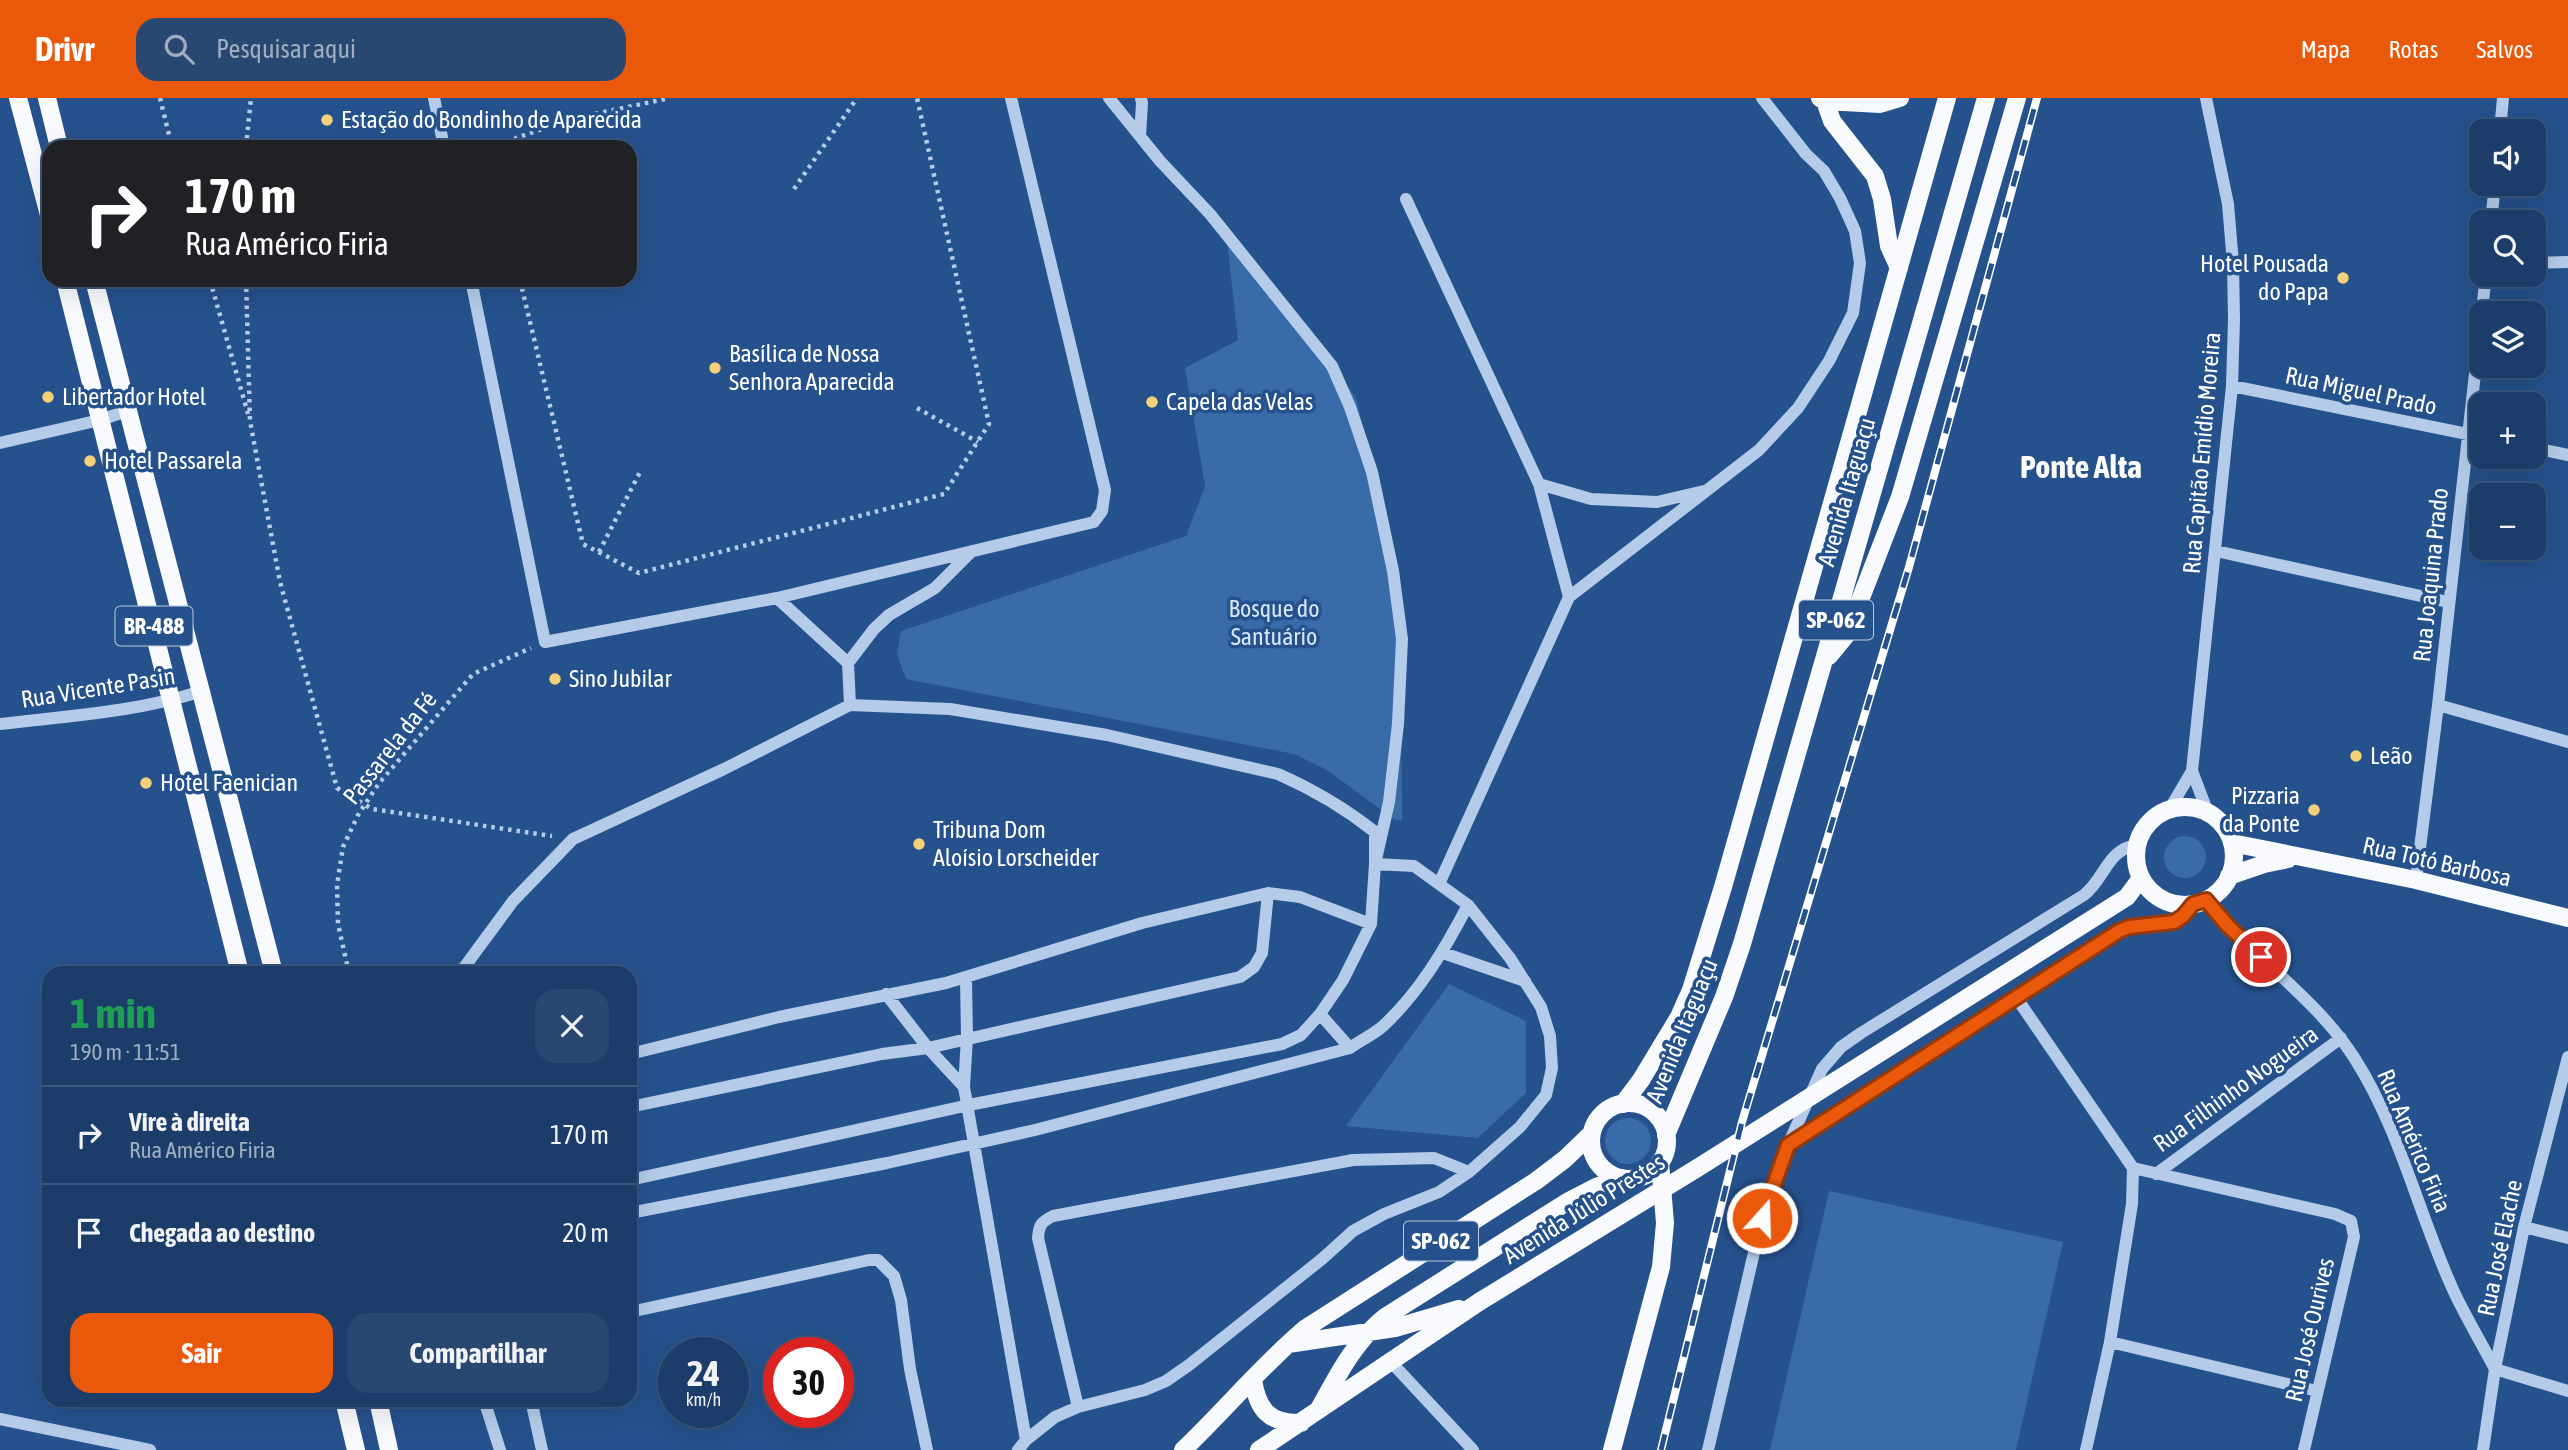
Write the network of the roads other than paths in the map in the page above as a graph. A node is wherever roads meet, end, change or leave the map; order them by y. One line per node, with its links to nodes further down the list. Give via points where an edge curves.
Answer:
1 (18, 98): 19 (main road)
2 (47, 98): 17 (main road)
3 (434, 98): 18 (street)
4 (1011, 98): 37 (street, via 1105,490 1102,511 1094,522)
5 (1109, 98): 16 (street)
6 (1141, 98): 16 (street)
7 (1762, 98): 36 (street, via 1824,171 1855,231 1860,263 1853,313 1798,408 1759,450)
8 (1900, 98): 14 (main road, via 1880,104)
9 (1947, 98): 23 (main road, Avenida Itaguaçu / SP-062)
10 (1986, 98): 43 (main road, Avenida Itaguaçu / SP-062)
11 (2017, 98): 43 (main road, via 1900,497 1847,634)
12 (2206, 98): 28 (street, Rua Capitão Emídio Moreira, via 2228,204 2233,263)
13 (2503, 98): 15 (street)
14 (1823, 100): 23 (main road, via 1832,121 1875,176 1889,246)
15 (2501, 119)
16 (1140, 136): 56 (street, via 1210,214 1332,366 1372,472 1402,639 1389,803)
17 (58, 140)
18 (443, 140)
19 (42, 189)
20 (1406, 199): 35 (street)
21 (2568, 262): 22 (street)
22 (2546, 263)
23 (1899, 268): 84 (main road, Avenida Itaguaçu / SP-062, via 1691,990 1656,1057)
24 (67, 287): 30 (main road, BR-488)
25 (95, 287): 29 (main road, BR-488)
26 (472, 287): 40 (street, via 545,642)
27 (2485, 287): 31 (street, Rua Joaquina Prado)
28 (2232, 386): 31 (street, Rua Miguel Prado); 38 (street, Rua Capitão Emídio Moreira)
29 (127, 411): 30 (street); 44 (main road, BR-488)
30 (100, 420): 32 (street); 45 (main road, BR-488)
31 (2467, 434): 41 (street, Rua Joaquina Prado)
32 (0, 443)
33 (2546, 450): 34 (street)
34 (2568, 455)
35 (1539, 484): 36 (street, via 1591,499 1657,502); 39 (street)
36 (1708, 491): 39 (street)
37 (972, 551): 40 (street); 42 (street, via 935,588 889,615)
38 (2216, 551): 41 (street); 50 (street, Rua Capitão Emídio Moreira)
39 (1569, 597): 60 (street)
40 (777, 598): 42 (street)
41 (2448, 602): 47 (street, Rua Joaquina Prado)
42 (848, 663): 46 (street)
43 (1823, 664): 88 (main road, Avenida Itaguaçu / SP-062, via 1742,944)
44 (202, 691): 45 (street, Rua Vicente Pasin); 70 (main road, BR-488)
45 (173, 701): 48 (street, Rua Vicente Pasin); 69 (main road, BR-488)
46 (850, 705): 56 (street, via 950,709 1107,736 1278,774 1375,832); 71 (street, via 573,839 513,901)
47 (2438, 705): 49 (street); 59 (street, Rua Joaquina Prado)
48 (0, 724)
49 (2568, 742)
50 (2192, 771): 51 (street, Rua Capitão Emídio Moreira); 52 (street, Rua Capitão Emídio Moreira)
51 (2169, 810): 52 (main road, via 2189,808); 54 (main road, via 2149,824)
52 (2208, 813): 53 (main road)
53 (2232, 843): 55 (main road, Rua Totó Barbosa); 57 (main road)
54 (2137, 845): 58 (main road); 90 (street, via 2116,853 2084,895 1841,1047 1822,1069)
55 (2295, 857): 57 (main road, Rua Totó Barbosa); 59 (main road, Rua Totó Barbosa)
56 (1375, 864): 60 (street, via 1414,866); 67 (street)
57 (2229, 876): 64 (main road, via 2222,888)
58 (2141, 878): 62 (main road); 63 (main road, Avenida Júlio Prestes)
59 (2416, 880): 66 (main road, Rua Totó Barbosa)
60 (1439, 884): 65 (street)
61 (1268, 893): 67 (street, via 1300,897); 72 (street, via 1142,923); 77 (street, via 1262,953 1254,967 1240,977)
62 (2152, 893): 63 (main road, Avenida Júlio Prestes); 64 (main road, via 2174,904)
63 (2127, 897): 101 (main road, Avenida Júlio Prestes)
64 (2199, 902): 75 (street, via 2174,922 2119,931); 78 (street, Rua Américo Firia)
65 (1468, 905): 68 (street); 73 (street)
66 (2568, 918)
67 (1371, 925): 76 (street)
68 (1444, 953): 73 (street); 80 (street, via 1400,1009)
69 (238, 966)
70 (272, 966)
71 (465, 966)
72 (966, 977): 74 (street); 77 (street)
73 (1525, 981): 93 (street, via 1542,1007 1550,1036 1552,1068 1546,1095 1520,1127)
74 (886, 994): 79 (street); 81 (street)
75 (2015, 997): 90 (street); 92 (street)
76 (1321, 1014): 80 (street); 85 (street, via 1301,1035 1282,1044)
77 (967, 1038): 79 (street); 83 (street)
78 (2341, 1038): 94 (street, Rua Filhinho Nogueira); 107 (street, Rua Américo Firia, via 2386,1120 2455,1293)
79 (928, 1048): 83 (street); 86 (street)
80 (1350, 1048): 89 (street)
81 (637, 1052)
82 (2568, 1057): 99 (street, Rua José Elache)
83 (964, 1087): 85 (street)
84 (1623, 1104): 87 (main road, SP-062, via 1603,1114); 88 (main road, via 1656,1114)
85 (969, 1105): 89 (street); 95 (street)
86 (637, 1106)
87 (1592, 1133): 96 (main road, via 1601,1167); 105 (main road, Avenida Júlio Prestes / SP-062, via 1536,1181)
88 (1666, 1136): 91 (main road, SP-062)
89 (975, 1143): 98 (street); 119 (street)
90 (1788, 1145): 130 (street, via 1762,1218)
91 (1660, 1162): 96 (main road, SP-062, via 1653,1170); 97 (main road)
92 (2133, 1168): 94 (street); 104 (street, via 2133,1204)
93 (1469, 1172): 115 (street, via 1439,1192 1353,1231 1166,1381); 115 (street, via 1434,1158 1353,1160 1042,1221 1038,1238)
94 (2156, 1174): 109 (street, Rua José Ourives, via 2351,1221 2354,1237)
95 (637, 1178)
96 (1628, 1179): 97 (main road, via 1648,1187); 103 (main road, Avenida Júlio Prestes / SP-062, via 1596,1187 1567,1202)
97 (1662, 1202): 129 (main road, via 1661,1267)
98 (637, 1212)
99 (2524, 1227): 100 (street); 107 (street, Rua José Elache)
100 (2568, 1237)
101 (1485, 1299): 103 (main road, via 1410,1325); 106 (main road, Avenida Júlio Prestes)
102 (637, 1310): 125 (street, via 878,1260 894,1276 901,1300)
103 (1366, 1332): 105 (main road); 116 (main road, Avenida Júlio Prestes / SP-062)
104 (2110, 1342): 109 (street); 131 (street)
105 (1287, 1344): 108 (main road, Avenida Júlio Prestes / SP-062)
106 (1392, 1363): 116 (main road, Avenida Júlio Prestes); 128 (street)
107 (2495, 1369): 110 (street); 133 (street, Rua José Elache)
108 (1252, 1379): 118 (main road, via 1259,1402 1270,1417 1287,1424); 126 (main road, Avenida Júlio Prestes / SP-062)
109 (2317, 1391): 132 (street, Rua José Ourives)
110 (2568, 1391)
111 (346, 1407): 121 (main road)
112 (380, 1407): 122 (main road)
113 (486, 1407): 123 (street)
114 (532, 1407): 124 (street)
115 (1077, 1407): 119 (street, via 1055,1417)
116 (1317, 1412): 118 (main road, Avenida Júlio Prestes / SP-062)
117 (0, 1419): 120 (street)
118 (1301, 1423): 127 (main road, Avenida Júlio Prestes / SP-062)
119 (1022, 1445)
120 (150, 1450)
121 (356, 1450)
122 (389, 1450)
123 (500, 1450)
124 (541, 1450)
125 (927, 1450)
126 (1183, 1450)
127 (1259, 1450)
128 (1473, 1450)
129 (1612, 1450)
130 (1708, 1450)
131 (2086, 1450)
132 (2304, 1450)
133 (2483, 1450)

